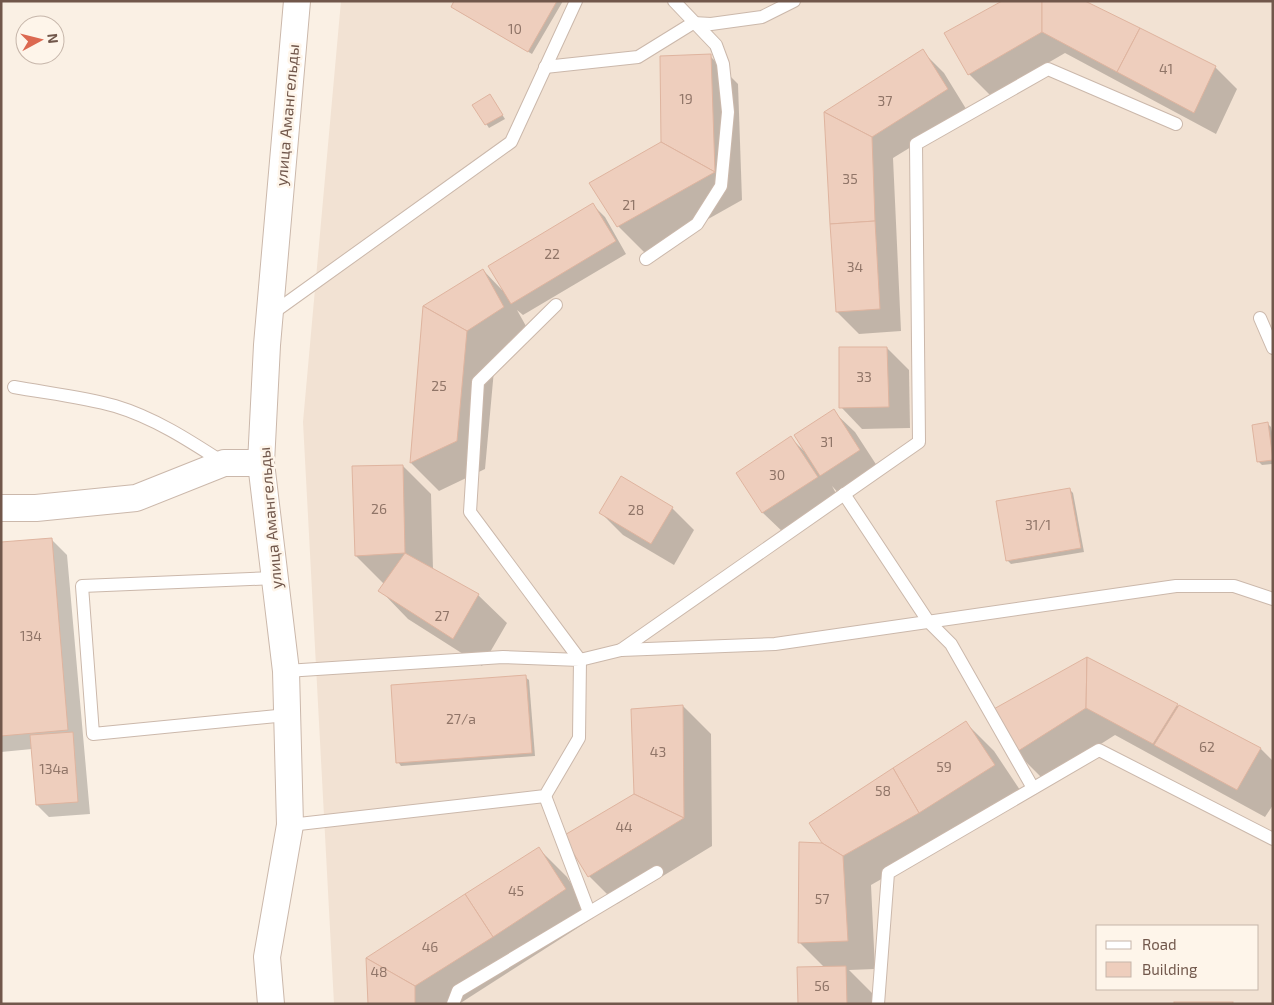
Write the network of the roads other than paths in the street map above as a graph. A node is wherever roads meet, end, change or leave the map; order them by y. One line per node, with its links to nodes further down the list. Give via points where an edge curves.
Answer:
1 (297, 1): 10 (street, улица Амангельды)
2 (576, 1): 6 (lane)
3 (674, 1): 5 (lane)
4 (794, 1): 5 (lane, via 762,17)
5 (693, 24): 6 (lane, via 638,57); 8 (lane, via 716,45 723,64 728,112 721,186 697,224)
6 (546, 67): 10 (lane, via 511,142)
7 (1176, 124): 16 (lane, via 1048,69 916,144 919,442)
8 (646, 259)
9 (556, 305): 22 (lane, via 478,382 470,512)
10 (270, 315): 15 (street, улица Амангельды)
11 (1260, 318): 12 (lane)
12 (1273, 348)
13 (14, 387): 14 (lane, via 115,406 177,433)
14 (224, 462): 15 (street); 17 (street, via 136,498 36,508)
15 (262, 464): 18 (street, улица Амангельды)
16 (844, 494): 20 (lane); 21 (lane)
17 (1, 508)
18 (275, 578): 23 (street, улица Амангельды); 24 (lane, via 82,586 93,734)
19 (1273, 599): 20 (lane, via 1234,586 1176,586)
20 (928, 621): 21 (lane, via 775,644); 25 (lane, via 951,644)
21 (621, 650): 22 (lane)
22 (580, 660): 23 (lane, via 503,658); 26 (lane, via 579,738)
23 (286, 671): 24 (street, улица Амангельды)
24 (287, 715): 27 (street, улица Амангельды)
25 (1033, 788): 28 (lane, via 1099,750); 33 (lane, via 888,873)
26 (545, 796): 27 (lane); 30 (lane)
27 (290, 825): 31 (street, улица Амангельды, via 267,957)
28 (1273, 839)
29 (657, 872): 30 (lane)
30 (589, 912): 32 (lane, via 458,991)
31 (271, 1004)
32 (453, 1004)
33 (878, 1004)

